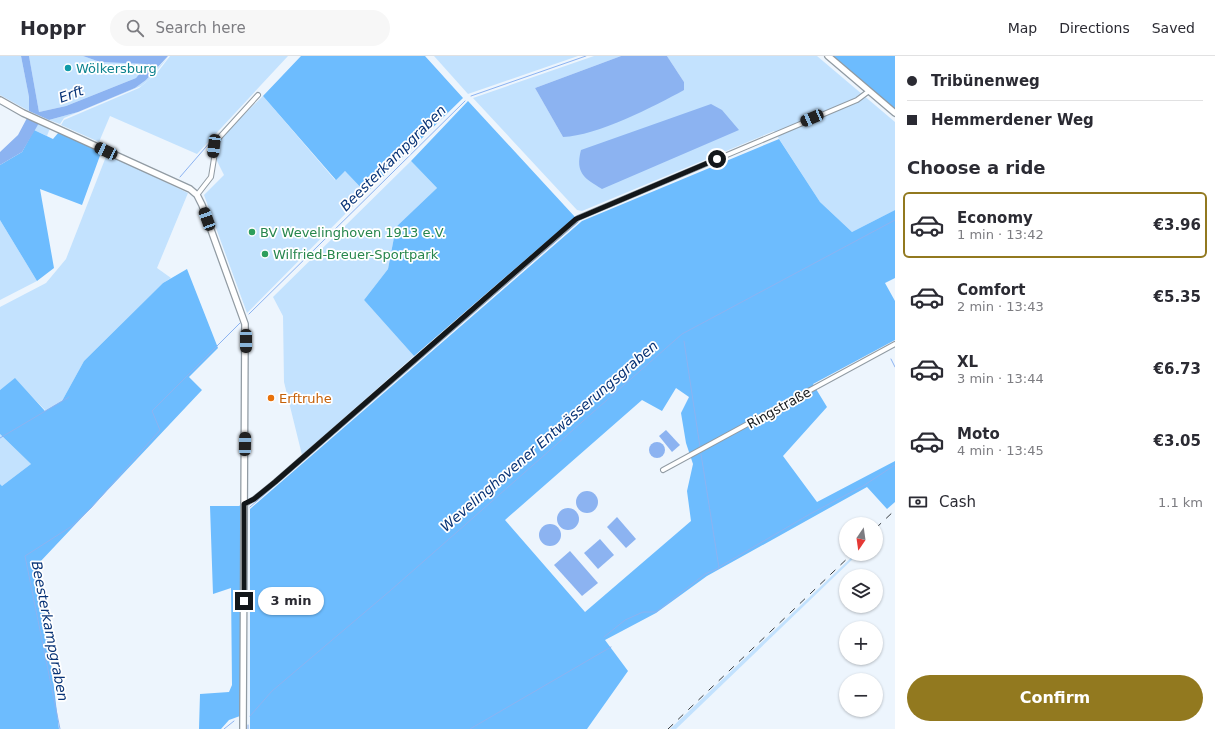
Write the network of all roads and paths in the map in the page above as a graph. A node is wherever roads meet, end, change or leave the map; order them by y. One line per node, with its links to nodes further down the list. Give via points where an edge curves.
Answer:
1 (828, 56): 2 (main road)
2 (869, 91): 5 (main road); 9 (street, via 857,100 578,218 275,482)
3 (258, 94): 6 (street, via 217,140 211,177)
4 (0, 100): 6 (main road, via 23,113 189,188)
5 (895, 114)
6 (197, 195): 9 (main road, via 245,324)
7 (895, 344): 8 (street, Ringstraße)
8 (663, 470)
9 (244, 504): 10 (main road)
10 (243, 729)

